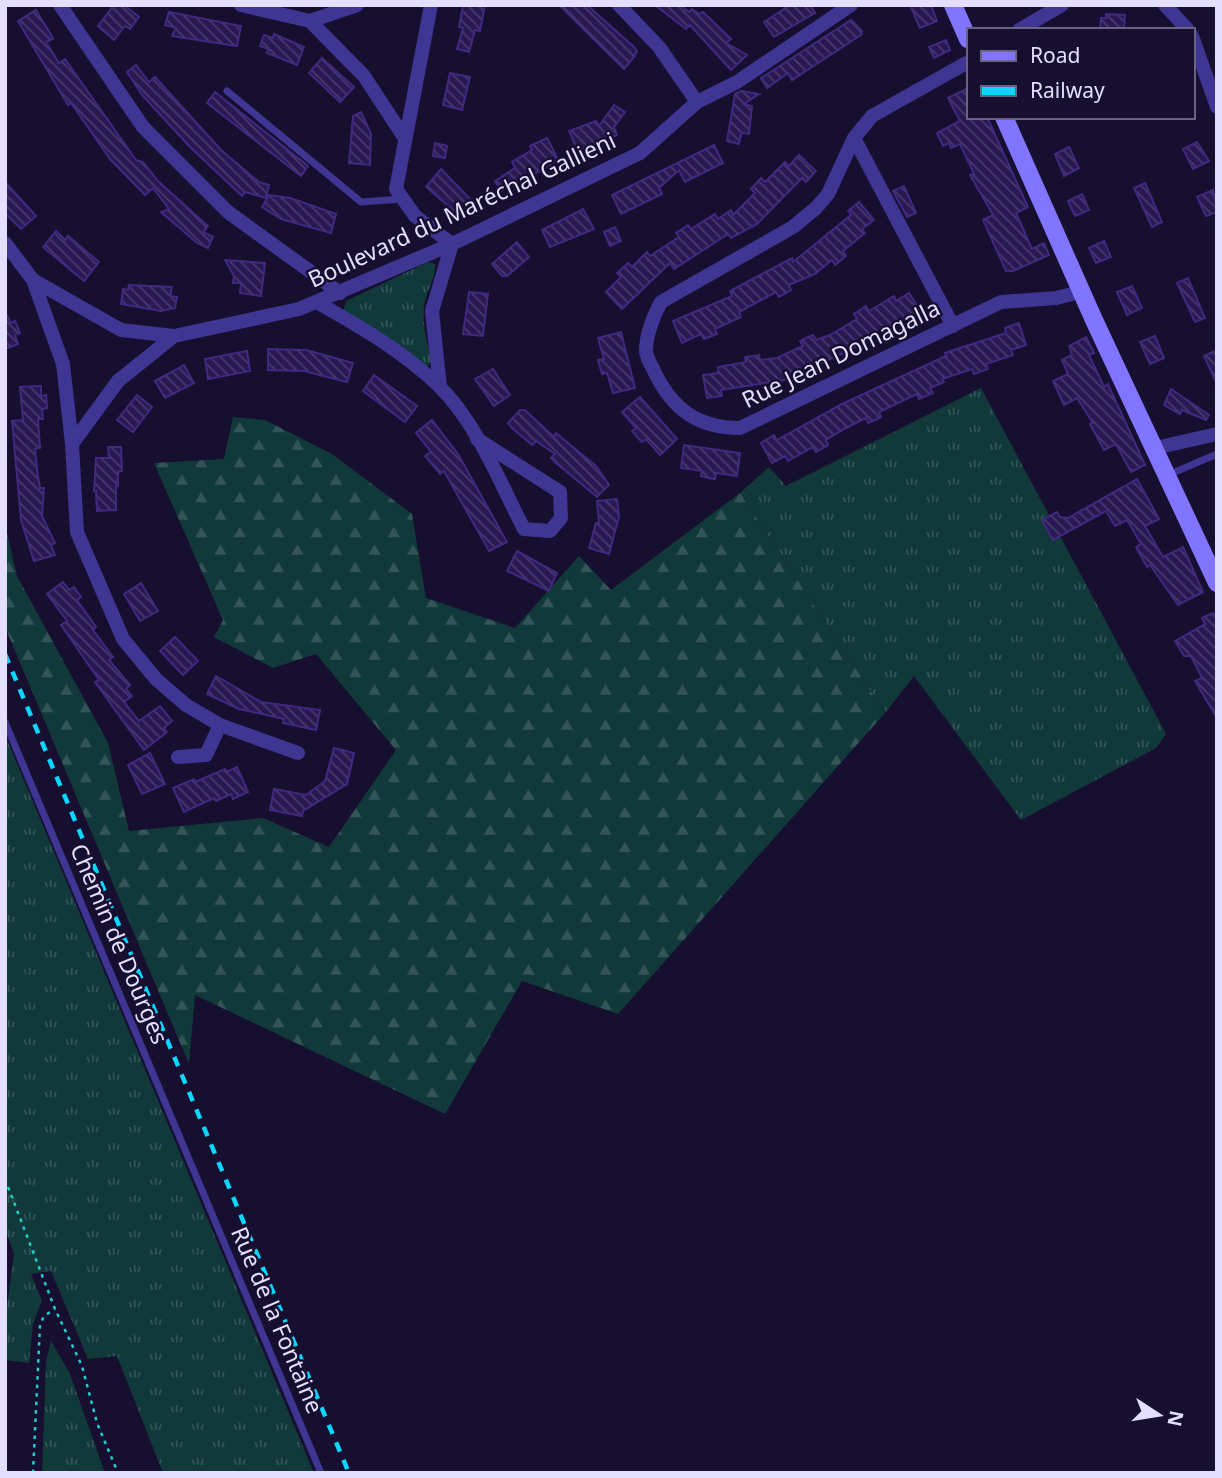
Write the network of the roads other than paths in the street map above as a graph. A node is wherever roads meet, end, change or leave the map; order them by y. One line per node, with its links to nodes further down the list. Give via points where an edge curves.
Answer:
1 (60, 5): 27 (street, via 143,127 228,212)
2 (241, 5): 10 (street)
3 (357, 5): 10 (street)
4 (430, 5): 20 (street)
5 (619, 5): 17 (street, via 659,47)
6 (851, 5): 17 (street, Boulevard du Maréchal Gallieni, via 737,82)
7 (953, 5): 13 (main road)
8 (1062, 5): 11 (street)
9 (1165, 5): 12 (street)
10 (310, 21): 20 (street, via 363,76)
11 (1022, 28)
12 (1186, 28)
13 (967, 37)
14 (1194, 42): 18 (street)
15 (967, 63): 21 (street, Rue Jean Domagalla, via 872,116)
16 (227, 91): 22 (lane, via 361,202)
17 (697, 102): 24 (street, Boulevard du Maréchal Gallieni, via 640,153)
18 (1217, 107)
19 (1005, 119): 26 (main road)
20 (404, 137): 22 (street, via 396,189)
21 (854, 138): 29 (street); 29 (street, Rue Jean Domagalla, via 828,194 816,208 793,227 662,302 650,324 645,352 663,390 685,415 716,428 740,428)
22 (403, 199): 24 (street, via 415,216)
23 (5, 243): 25 (street)
24 (452, 244): 27 (street, Boulevard du Maréchal Gallieni); 31 (street, via 432,312)
25 (33, 280): 30 (street, via 121,330); 34 (street, via 63,364)
26 (1080, 288): 29 (street, Rue Jean Domagalla, via 1056,298 1002,302); 35 (main road)
27 (340, 293): 28 (street, Boulevard du Maréchal Gallieni)
28 (318, 303): 30 (street, Boulevard du Maréchal Gallieni); 31 (street, via 384,341)
29 (953, 326)
30 (174, 336): 34 (street, via 118,381)
31 (440, 387): 33 (street)
32 (1217, 434): 35 (street)
33 (477, 439): 33 (street, via 524,529 550,531 561,518 559,492)
34 (72, 444): 40 (street, via 77,532 123,639 156,679 186,705)
35 (1155, 447): 37 (main road)
36 (1217, 454): 37 (lane)
37 (1167, 475): 38 (main road)
38 (1217, 583)
39 (5, 722): 43 (lane, Chemin de Dourges)
40 (220, 725): 41 (street); 42 (street, via 206,755)
41 (298, 753)
42 (178, 757)
43 (198, 1182): 44 (lane, Rue de la Fontaine)
44 (321, 1473)

